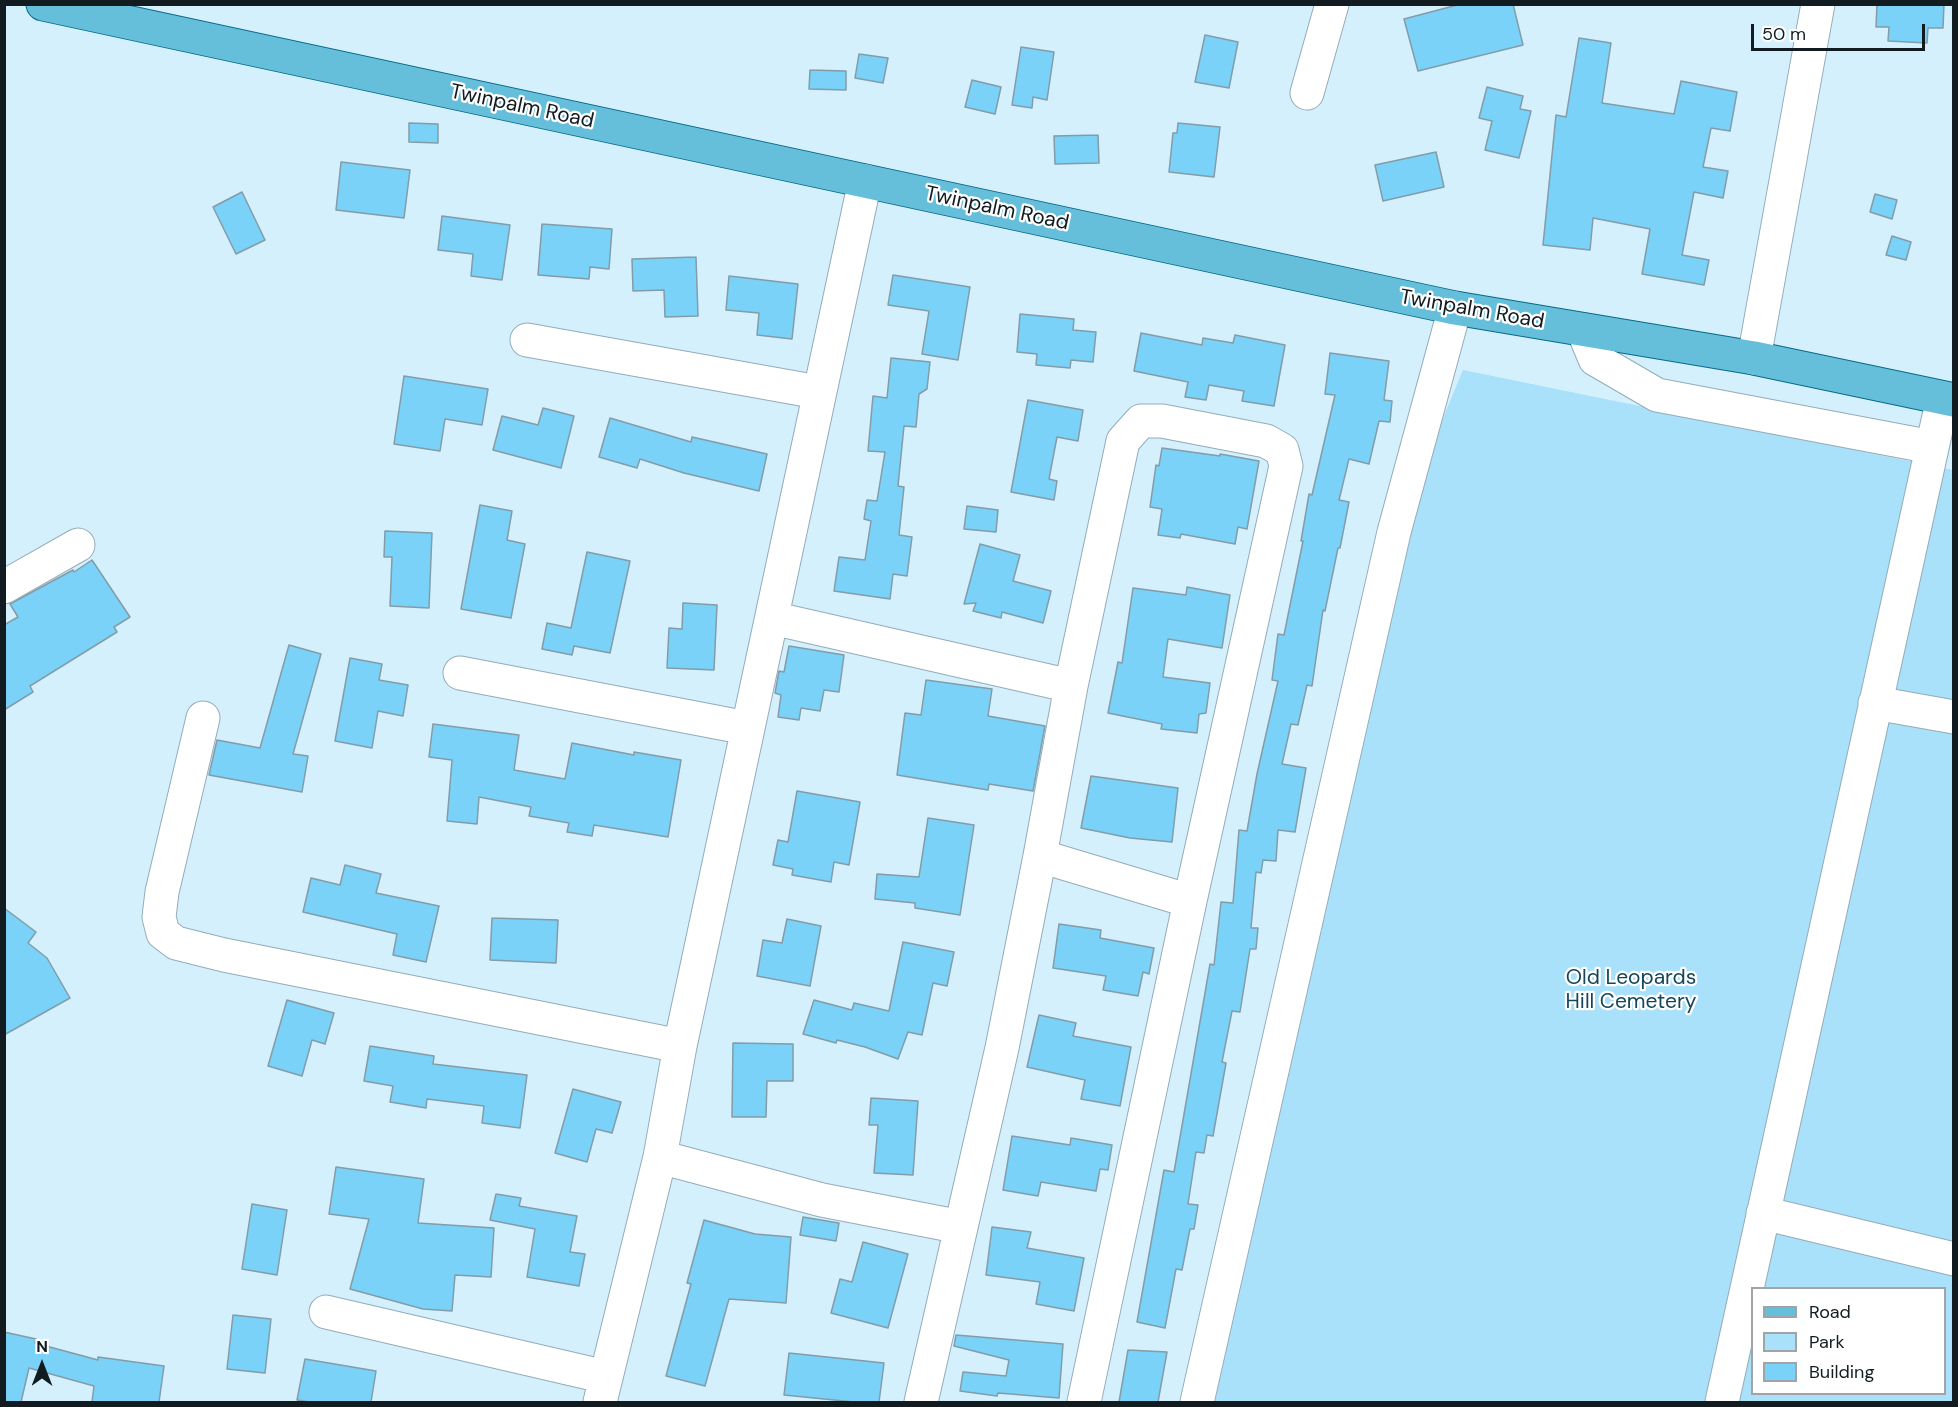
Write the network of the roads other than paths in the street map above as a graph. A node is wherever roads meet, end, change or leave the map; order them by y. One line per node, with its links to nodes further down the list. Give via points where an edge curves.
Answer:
1 (43, 4): 4 (main road, Twinpalm Road)
2 (1332, 4): 5 (street)
3 (1818, 4): 10 (street)
4 (116, 12): 6 (main road, Twinpalm Road)
5 (1307, 93)
6 (865, 181): 7 (main road, Twinpalm Road); 11 (street)
7 (1455, 309): 8 (main road, Twinpalm Road); 34 (street, via 1394,532)
8 (1583, 330): 10 (main road, Twinpalm Road); 13 (street, via 1595,359 1657,395)
9 (527, 340): 11 (street)
10 (1754, 358): 12 (main road, Twinpalm Road)
11 (818, 392): 16 (street)
12 (1948, 399): 13 (street)
13 (1932, 447): 19 (street)
14 (78, 545): 15 (street)
15 (5, 587)
16 (772, 618): 18 (street); 22 (street)
17 (460, 673): 22 (street)
18 (1071, 686): 23 (street); 24 (street, via 1123,441 1141,421 1162,421 1266,441 1282,450 1286,466)
19 (1875, 703): 20 (street); 27 (street)
20 (1953, 717)
21 (203, 718): 25 (street, via 159,917 163,933 176,944)
22 (747, 728): 25 (street)
23 (1040, 856): 24 (street); 28 (street)
24 (1190, 901): 33 (street)
25 (680, 1046): 26 (street)
26 (660, 1157): 28 (street, via 822,1200); 31 (street)
27 (1762, 1213): 29 (street); 35 (street)
28 (962, 1227): 32 (street)
29 (1953, 1260)
30 (326, 1312): 31 (street)
31 (603, 1390)
32 (921, 1402)
33 (1084, 1402)
34 (1197, 1402)
35 (1722, 1402)

